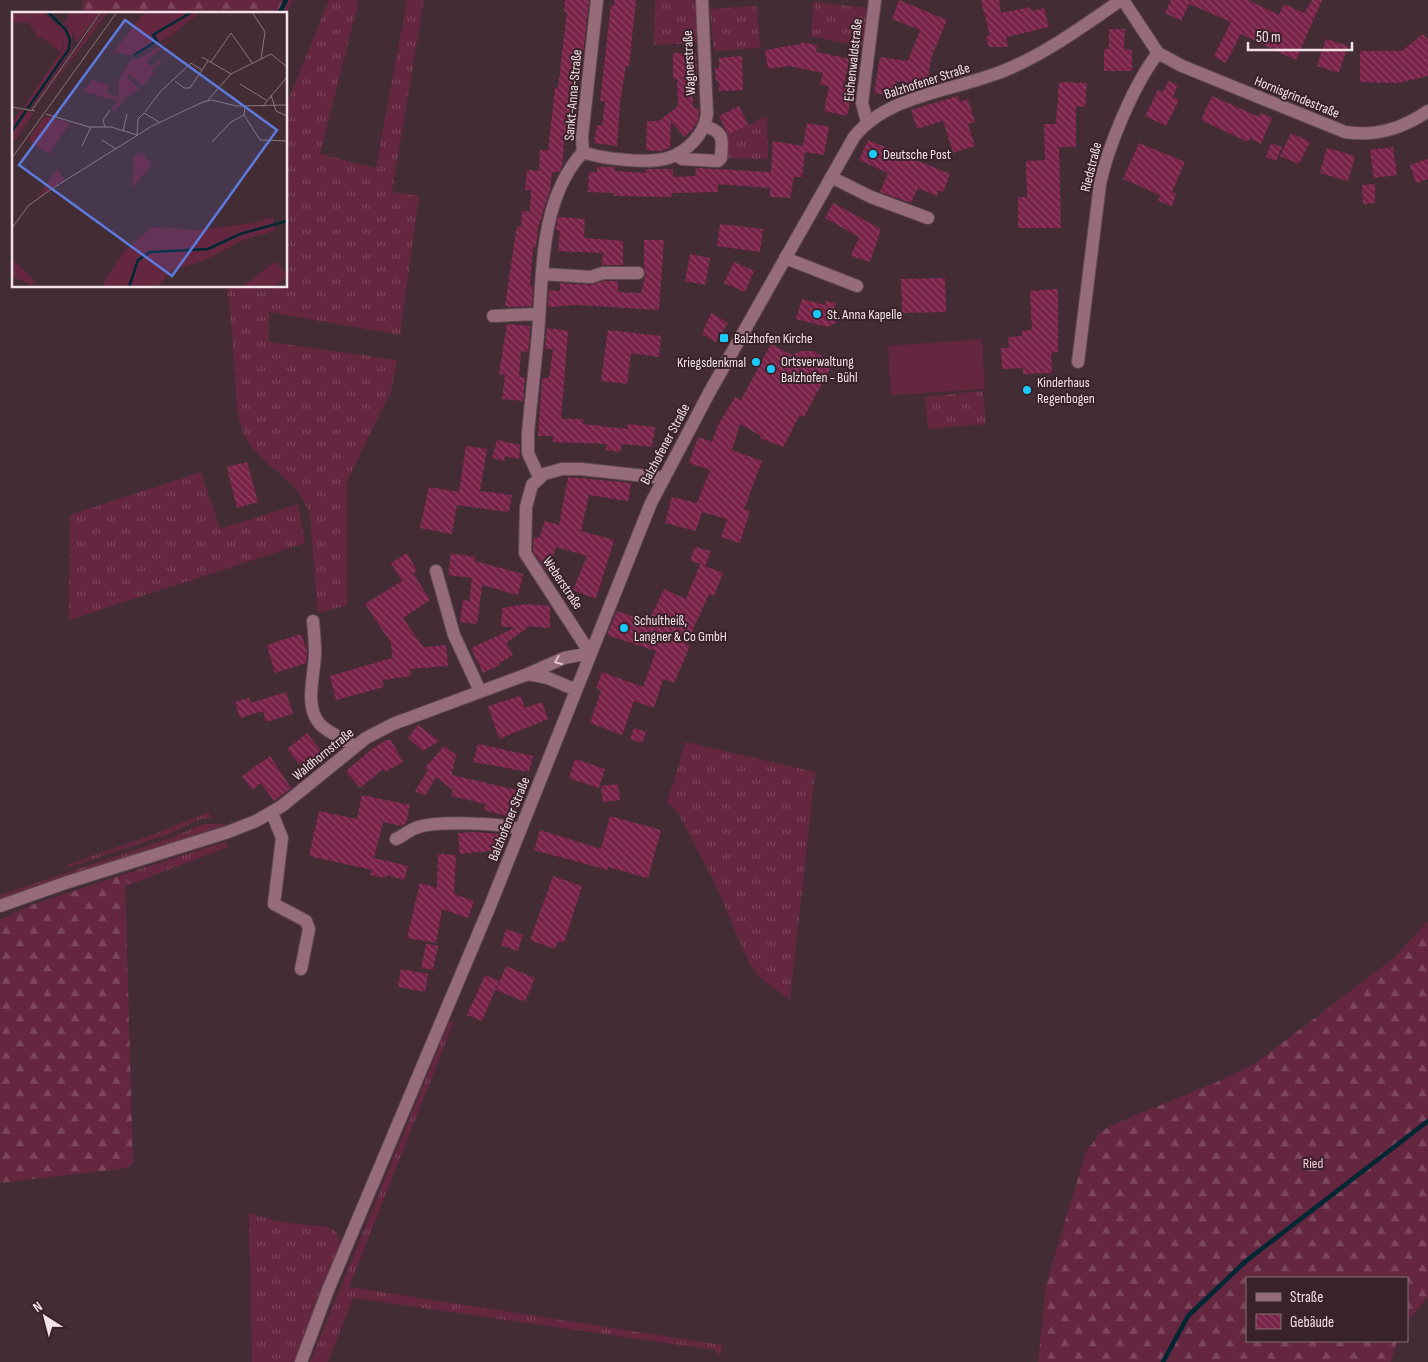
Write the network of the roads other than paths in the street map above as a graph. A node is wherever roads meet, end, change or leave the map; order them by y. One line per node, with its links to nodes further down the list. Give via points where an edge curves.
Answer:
1 (597, 0): 9 (street, Sankt-Anna-Straße, via 582,137)
2 (702, 0): 8 (street, Wagnerstraße)
3 (875, 0): 7 (street, Eichenwaldstraße, via 862,102)
4 (1122, 0): 5 (street); 7 (street, Balzhofener Straße, via 1055,44 1009,69 893,106)
5 (1158, 53): 6 (street, Hornisgrindestraße, via 1182,66 1345,132 1390,131); 19 (street, Riedstraße, via 1106,159 1100,184)
6 (1428, 111)
7 (867, 122): 11 (street, Balzhofener Straße, via 854,137)
8 (706, 126): 10 (street, via 697,139); 10 (street, via 722,136 718,161 682,160)
9 (584, 152): 10 (street, via 601,158 661,159); 15 (street, Sankt-Anna-Straße, via 566,174 554,204)
10 (677, 154)
11 (831, 177): 12 (street, via 870,197); 13 (street, Balzhofener Straße)
12 (928, 218)
13 (786, 258): 16 (street); 21 (street, Balzhofener Straße)
14 (638, 273): 15 (street, via 591,276)
15 (542, 274): 17 (street, Sankt-Anna-Straße)
16 (857, 286)
17 (539, 314): 18 (street); 20 (street, Sankt-Anna-Straße, via 528,443 531,462)
18 (492, 316)
19 (1078, 362)
20 (539, 477): 21 (street, via 562,469 581,469); 24 (street, Weberstraße, via 532,485 526,507 525,553)
21 (664, 478): 24 (street, Balzhofener Straße, via 640,528)
22 (436, 571): 27 (street, via 454,635)
23 (313, 621): 28 (street, via 314,716 322,727)
24 (590, 653): 25 (street, Waldhornstraße, one-way to 25, via 564,658); 26 (street, Balzhofener Straße)
25 (528, 674): 26 (street, via 548,678); 27 (street, Waldhornstraße)
26 (576, 690): 30 (street, Balzhofener Straße)
27 (480, 691): 28 (street, Waldhornstraße, via 393,724)
28 (354, 747): 29 (street, Waldhornstraße)
29 (272, 813): 32 (street, Waldhornstraße, via 228,832); 33 (street, via 282,838 274,904 302,918 309,929)
30 (520, 830): 31 (street, via 511,825 481,823 418,827); 34 (street, Balzhofener Straße)
31 (396, 840)
32 (0, 906)
33 (301, 969)
34 (300, 1362)

